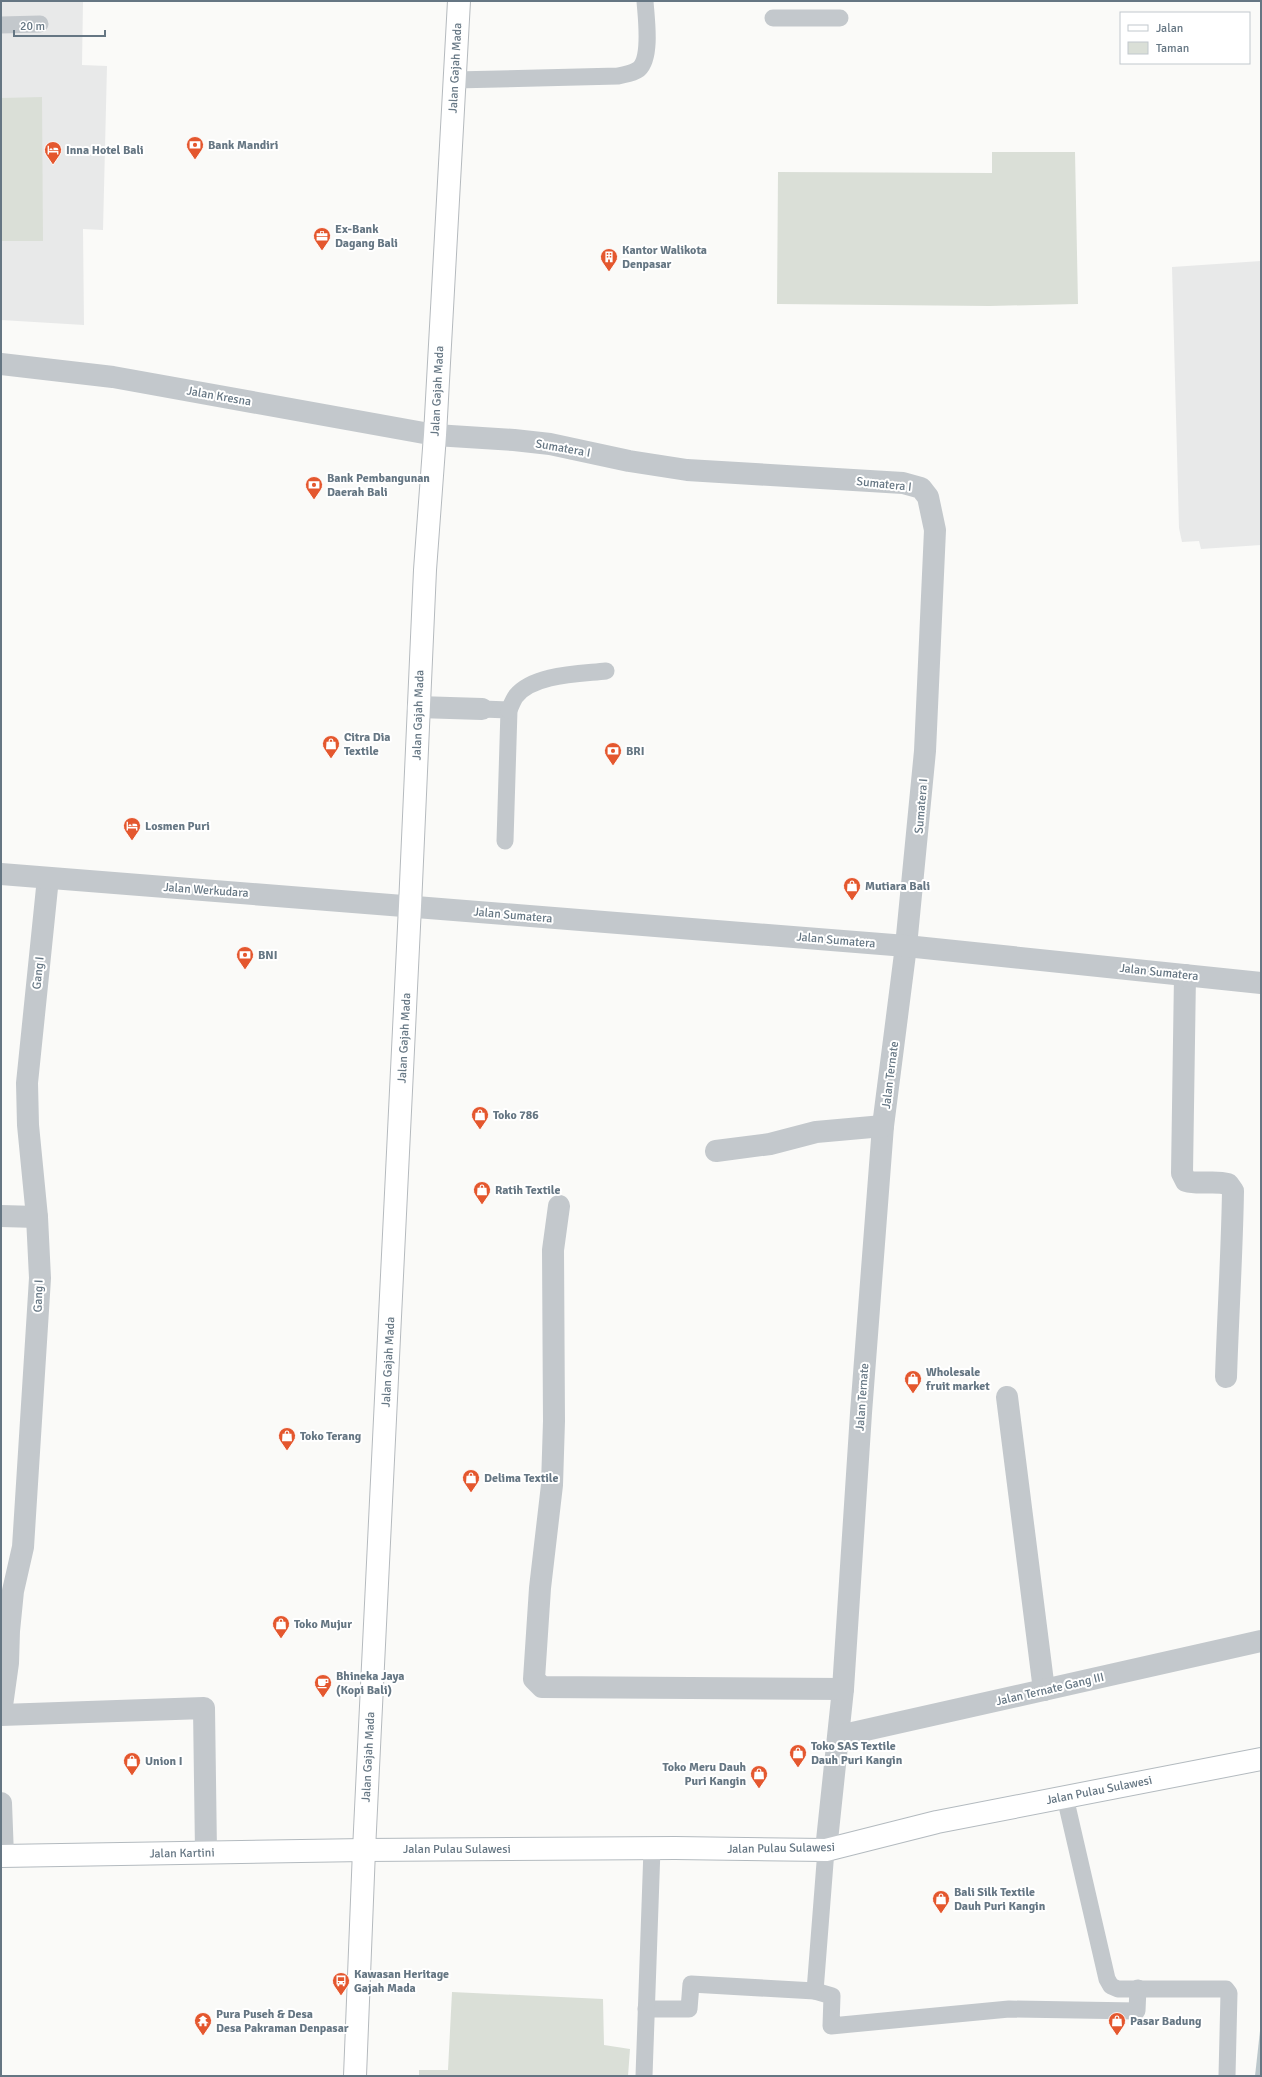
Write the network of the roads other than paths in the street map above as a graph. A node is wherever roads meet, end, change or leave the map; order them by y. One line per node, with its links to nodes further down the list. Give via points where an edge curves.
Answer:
1 (458, 1): 7 (main road, Jalan Gajah Mada)
2 (645, 1): 7 (lane, via 645,58 640,68 632,74)
3 (773, 18): 4 (lane)
4 (840, 18)
5 (40, 24): 6 (lane)
6 (1, 25)
7 (454, 80): 9 (main road, Jalan Gajah Mada)
8 (1, 364): 9 (street, Jalan Kresna, via 113,376)
9 (435, 435): 11 (main road, Jalan Gajah Mada, via 424,570); 18 (street, Sumatera I, via 550,444 687,470 903,483 921,488 928,497 935,530 925,751)
10 (606, 671): 13 (lane, via 552,677 537,683 516,696)
11 (418, 707): 12 (street); 17 (main road, Jalan Gajah Mada)
12 (482, 709): 13 (lane)
13 (509, 710): 14 (lane)
14 (505, 841)
15 (1, 874): 16 (street, Jalan Werkudara)
16 (48, 878): 17 (street, Jalan Werkudara); 25 (street, Gang I, via 27,1083 28,1125)
17 (410, 906): 18 (street, Jalan Sumatera); 37 (main road, Jalan Gajah Mada)
18 (906, 946): 19 (street, Jalan Sumatera); 21 (street, Jalan Ternate)
19 (1185, 975): 20 (street, Jalan Sumatera); 26 (street, via 1182,1173 1186,1181 1220,1182 1228,1184 1233,1191)
20 (1261, 983)
21 (883, 1126): 22 (street, via 816,1132 770,1144); 29 (street, Jalan Ternate)
22 (716, 1151)
23 (559, 1206): 29 (street, via 553,1256 552,1485 540,1588 534,1678 542,1687)
24 (1, 1216): 25 (street)
25 (37, 1217): 31 (street, Gang I, via 40,1278 23,1547 13,1591 8,1664)
26 (1226, 1377)
27 (1007, 1397): 30 (street)
28 (1261, 1641): 30 (street, Jalan Ternate Gang III)
29 (843, 1689): 32 (street, Jalan Ternate)
30 (1044, 1690): 32 (street, Jalan Ternate Gang III)
31 (1, 1714): 39 (street, via 204,1708)
32 (839, 1736): 38 (street, Jalan Ternate)
33 (1261, 1759): 34 (main road, Jalan Pulau Sulawesi)
34 (1065, 1797): 38 (main road, Jalan Pulau Sulawesi, via 937,1822); 41 (lane, via 1107,1979 1111,1986)
35 (1, 1803): 40 (street)
36 (652, 1849): 37 (main road, Jalan Pulau Sulawesi); 38 (main road, Jalan Pulau Sulawesi); 43 (lane)
37 (364, 1850): 39 (main road, Jalan Kartini); 44 (main road, Jalan Gajah Mada)
38 (826, 1850): 42 (lane)
39 (206, 1852): 40 (main road, Jalan Kartini)
40 (2, 1856)
41 (1138, 1988): 42 (lane, via 1138,2011 1009,2009 831,2026 832,1996); 46 (lane, via 1226,1989 1229,1993)
42 (815, 1991): 43 (lane, via 691,1984 689,2009)
43 (646, 2009): 45 (lane)
44 (355, 2076)
45 (644, 2076)
46 (1227, 2076)

